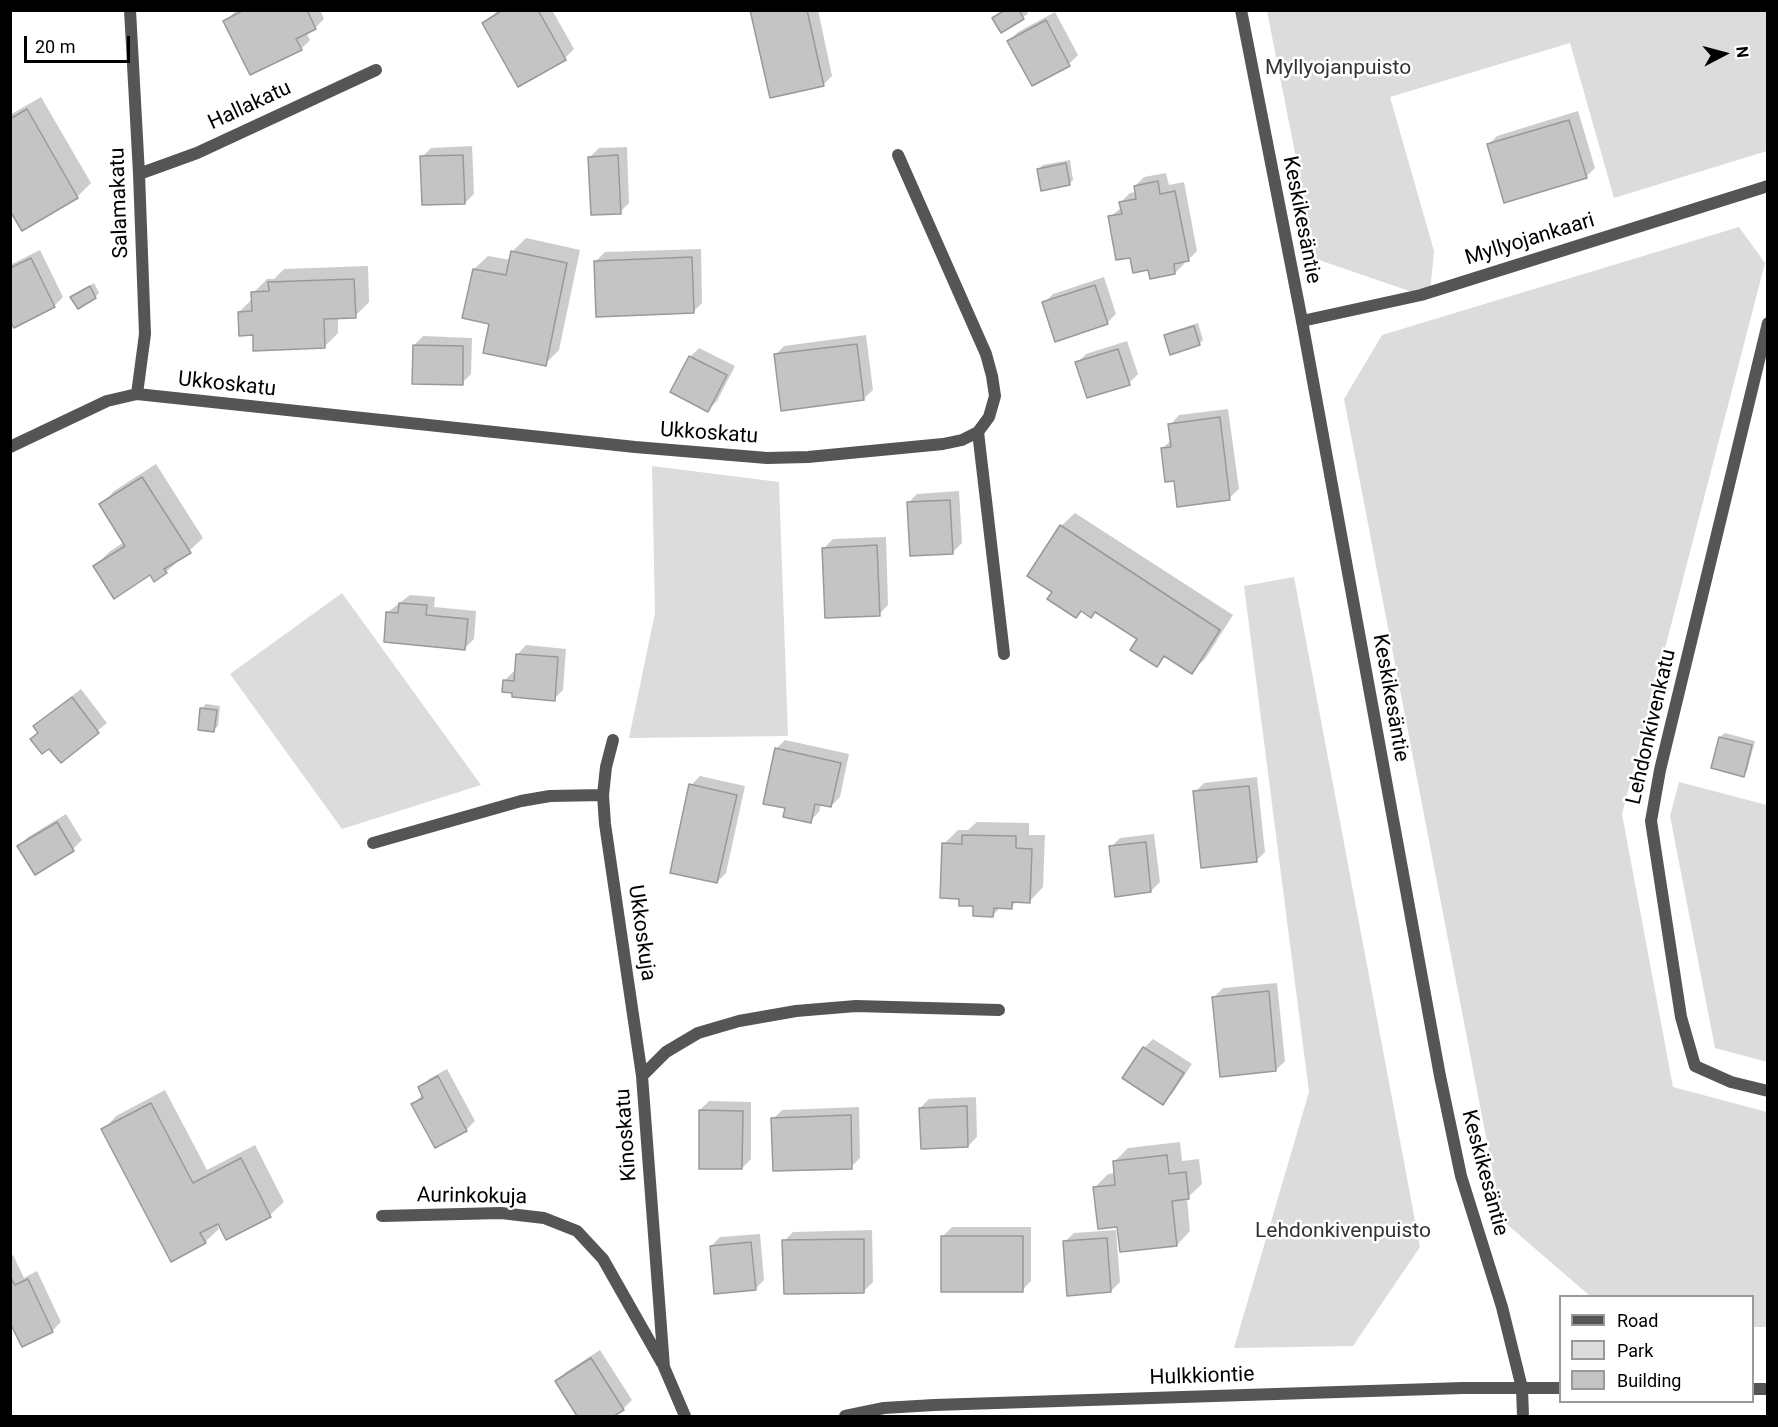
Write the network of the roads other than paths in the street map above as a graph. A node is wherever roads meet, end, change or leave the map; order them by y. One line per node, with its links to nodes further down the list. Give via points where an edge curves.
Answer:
1 (130, 10): 5 (street, Salamakatu)
2 (1241, 10): 7 (street, Keskikesäntie)
3 (376, 70): 5 (street, Hallakatu, via 197,153)
4 (898, 155): 10 (street, via 986,354 995,396 989,417)
5 (139, 174): 9 (street, Salamakatu, via 145,334)
6 (1767, 186): 7 (street, Myllyojankaari, via 1421,295)
7 (1302, 321): 21 (street, Keskikesäntie, via 1442,1087 1461,1176 1502,1307)
8 (1767, 323): 18 (street, Lehdonkivenkatu, via 1651,821 1681,1017 1695,1066 1731,1082)
9 (137, 394): 10 (street, Ukkoskatu, via 767,458 808,458 943,444); 11 (street, Ukkoskatu, via 107,401)
10 (978, 432): 12 (street)
11 (10, 447)
12 (1004, 654)
13 (613, 740): 14 (street, Ukkoskuja)
14 (603, 795): 15 (street, via 559,795 521,801); 17 (street, Ukkoskuja)
15 (373, 843)
16 (999, 1010): 17 (street, Kinoskatu, via 856,1006 739,1021 698,1034 666,1052)
17 (642, 1076): 20 (street, Kinoskatu)
18 (1767, 1091)
19 (382, 1216): 20 (street, Aurinkokuja, via 501,1213 544,1218 577,1231 603,1259)
20 (664, 1367): 23 (street, Kinoskatu)
21 (1522, 1388): 22 (street, Hulkkiontie); 24 (street, Hulkkiontie, via 934,1405 884,1408); 25 (street, Keskikesäntie)
22 (1559, 1388)
23 (685, 1416)
24 (845, 1416)
25 (1523, 1416)

